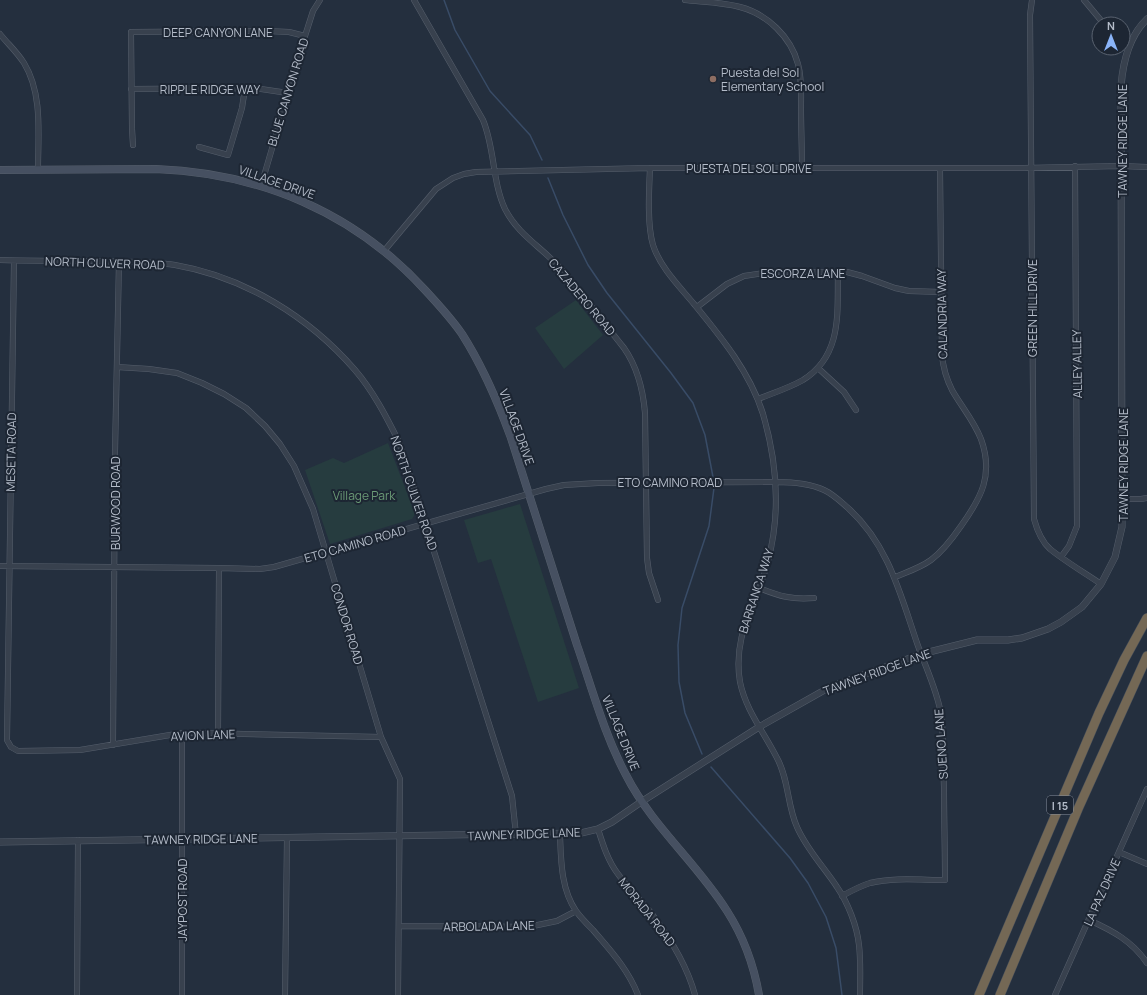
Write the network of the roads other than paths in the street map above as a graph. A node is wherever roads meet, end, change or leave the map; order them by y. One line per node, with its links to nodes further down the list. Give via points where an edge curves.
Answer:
1 (320, 0): 9 (street, BLUE CANYON ROAD)
2 (414, 0): 25 (street, CAZADERO ROAD, via 483,120 490,140)
3 (685, 0): 21 (street, via 741,7 758,14 782,33 798,64 801,82)
4 (1032, 0): 18 (street, GREEN HILL DRIVE)
5 (1084, 0): 6 (street)
6 (1097, 16)
7 (1147, 19): 10 (street, TAWNEY RIDGE LANE)
8 (0, 34): 24 (street, via 24,64 32,81 38,114)
9 (305, 36): 12 (street, DEEP CANYON LANE, via 268,31 131,32); 13 (street, BLUE CANYON ROAD)
10 (1132, 41): 17 (street, TAWNEY RIDGE LANE, via 1125,58 1121,86)
11 (245, 88): 12 (street, RIPPLE RIDGE WAY); 13 (street, RIPPLE RIDGE WAY); 15 (street, via 242,108 228,155)
12 (131, 89): 14 (street)
13 (288, 93): 26 (street, BLUE CANYON ROAD)
14 (134, 144)
15 (199, 146)
16 (1075, 166): 17 (street, PUESTA DEL SOL DRIVE); 18 (street, PUESTA DEL SOL DRIVE); 45 (street, ALLEY ALLEY, via 1078,526)
17 (1121, 166): 19 (street, PUESTA DEL SOL DRIVE); 42 (street, TAWNEY RIDGE LANE)
18 (1031, 167): 22 (street, PUESTA DEL SOL DRIVE); 45 (street, GREEN HILL DRIVE, via 1033,510 1042,539)
19 (1147, 167)
20 (650, 168): 21 (street, PUESTA DEL SOL DRIVE); 25 (street, PUESTA DEL SOL DRIVE); 33 (street, BARRANCA WAY, via 649,203 653,247 669,274)
21 (802, 168): 22 (street, PUESTA DEL SOL DRIVE)
22 (940, 168): 32 (street, CALANDRIA WAY)
23 (0, 170): 24 (main road, VILLAGE DRIVE)
24 (38, 170): 26 (main road, VILLAGE DRIVE, via 180,170 224,176)
25 (495, 172): 27 (street, PUESTA DEL SOL DRIVE, via 464,174 444,183); 38 (street, CAZADERO ROAD, via 505,209 516,226 561,269 624,348 634,365 644,400)
26 (261, 186): 27 (main road, VILLAGE DRIVE, via 330,214)
27 (384, 251): 40 (main road, VILLAGE DRIVE, via 442,307 461,333 498,404)
28 (0, 260): 29 (street, NORTH CULVER ROAD)
29 (14, 261): 30 (street, NORTH CULVER ROAD); 47 (street, MESETA ROAD)
30 (119, 262): 34 (street, BURWOOD ROAD); 43 (street, NORTH CULVER ROAD, via 174,265 224,278 282,307 316,332 355,371 385,413 399,442)
31 (838, 272): 32 (street, ESCORZA LANE, via 862,276 909,291); 33 (street, ESCORZA LANE, via 756,273 727,284); 35 (street, via 836,334 829,353)
32 (941, 292): 50 (street, CALANDRIA WAY, via 943,368 952,390 981,438 986,458 984,484 982,493 969,514 938,554 930,561)
33 (696, 307): 36 (street, BARRANCA WAY, via 724,341)
34 (117, 367): 44 (street, CONDOR ROAD, via 177,373 213,388 246,408 280,444 294,466 313,509); 48 (street, BURWOOD ROAD)
35 (818, 368): 36 (street, via 802,380); 37 (street, via 844,392)
36 (758, 399): 39 (street, BARRANCA WAY, via 770,439)
37 (856, 410)
38 (646, 482): 39 (street, ETO CAMINO ROAD); 40 (street, ETO CAMINO ROAD, via 579,484); 54 (street, CAZADERO ROAD, via 647,558)
39 (776, 482): 50 (street, SUENO LANE, via 811,485 835,496 875,539); 52 (street, BARRANCA WAY, via 772,538)
40 (529, 494): 43 (street, ETO CAMINO ROAD); 65 (main road, VILLAGE DRIVE, via 602,719 625,775)
41 (1147, 498): 42 (street)
42 (1123, 499): 51 (street, TAWNEY RIDGE LANE, via 1120,544)
43 (425, 524): 44 (street, ETO CAMINO ROAD); 68 (street, NORTH CULVER ROAD, via 512,796)
44 (326, 553): 49 (street, ETO CAMINO ROAD, via 260,569); 61 (street, CONDOR ROAD)
45 (1061, 557): 51 (street, GREEN HILL DRIVE)
46 (0, 566): 47 (street, ETO CAMINO ROAD)
47 (10, 566): 48 (street, ETO CAMINO ROAD); 62 (street, MESETA ROAD)
48 (115, 567): 49 (street, ETO CAMINO ROAD); 63 (street, BURWOOD ROAD)
49 (219, 568): 59 (street)
50 (895, 577): 56 (street, SUENO LANE)
51 (1101, 584): 56 (street, TAWNEY RIDGE LANE, via 1082,607 1060,622 1035,634 1008,640 977,640)
52 (759, 588): 53 (street, via 794,599); 58 (street, BARRANCA WAY, via 743,628 738,658 742,691 751,715)
53 (814, 598)
54 (658, 600)
55 (1147, 618): 89 (highway, I 15, via 1099,713)
56 (921, 654): 58 (street, TAWNEY RIDGE LANE, via 830,686); 76 (street, SUENO LANE, via 940,713 944,769 945,880 882,881 858,887)
57 (1147, 656): 90 (highway, I 15, via 1078,809)
58 (759, 727): 65 (street, TAWNEY RIDGE LANE); 76 (street, BARRANCA WAY, via 781,766 792,815 801,836)
59 (218, 733): 60 (street, AVION LANE); 61 (street, AVION LANE)
60 (182, 734): 63 (street, AVION LANE); 71 (street, JAYPOST ROAD)
61 (381, 737): 69 (street, CONDOR ROAD, via 400,779)
62 (7, 740): 63 (street, AVION LANE, via 18,751 31,752 80,750)
63 (113, 745)
64 (1147, 789): 74 (street, LA PAZ DRIVE)
65 (641, 802): 66 (street, TAWNEY RIDGE LANE); 87 (main road, VILLAGE DRIVE, via 728,912 742,939)
66 (598, 829): 67 (street, TAWNEY RIDGE LANE); 86 (street, MORADA ROAD, via 609,859 618,874 652,914 675,947)
67 (560, 834): 68 (street, TAWNEY RIDGE LANE); 77 (street, via 563,878)
68 (516, 835): 69 (street, TAWNEY RIDGE LANE)
69 (399, 836): 70 (street, TAWNEY RIDGE LANE); 79 (street, CONDOR ROAD)
70 (287, 838): 71 (street, TAWNEY RIDGE LANE); 83 (street)
71 (183, 839): 72 (street, TAWNEY RIDGE LANE); 82 (street, JAYPOST ROAD)
72 (78, 840): 73 (street, TAWNEY RIDGE LANE); 81 (street)
73 (0, 842)
74 (1119, 852): 75 (street); 78 (street, LA PAZ DRIVE)
75 (1147, 864)
76 (842, 896): 88 (street, BARRANCA WAY, via 855,926 859,944)
77 (576, 911): 79 (street, ARBOLADA LANE, via 557,921 528,927); 85 (street, via 618,959)
78 (1089, 920): 80 (street, via 1115,932 1130,943); 91 (street, LA PAZ DRIVE)
79 (399, 926): 84 (street, CONDOR ROAD)
80 (1147, 963)
81 (77, 995)
82 (182, 995)
83 (285, 995)
84 (398, 995)
85 (638, 995)
86 (695, 995)
87 (759, 995)
88 (860, 995)
89 (979, 995)
90 (1000, 995)
91 (1056, 995)

